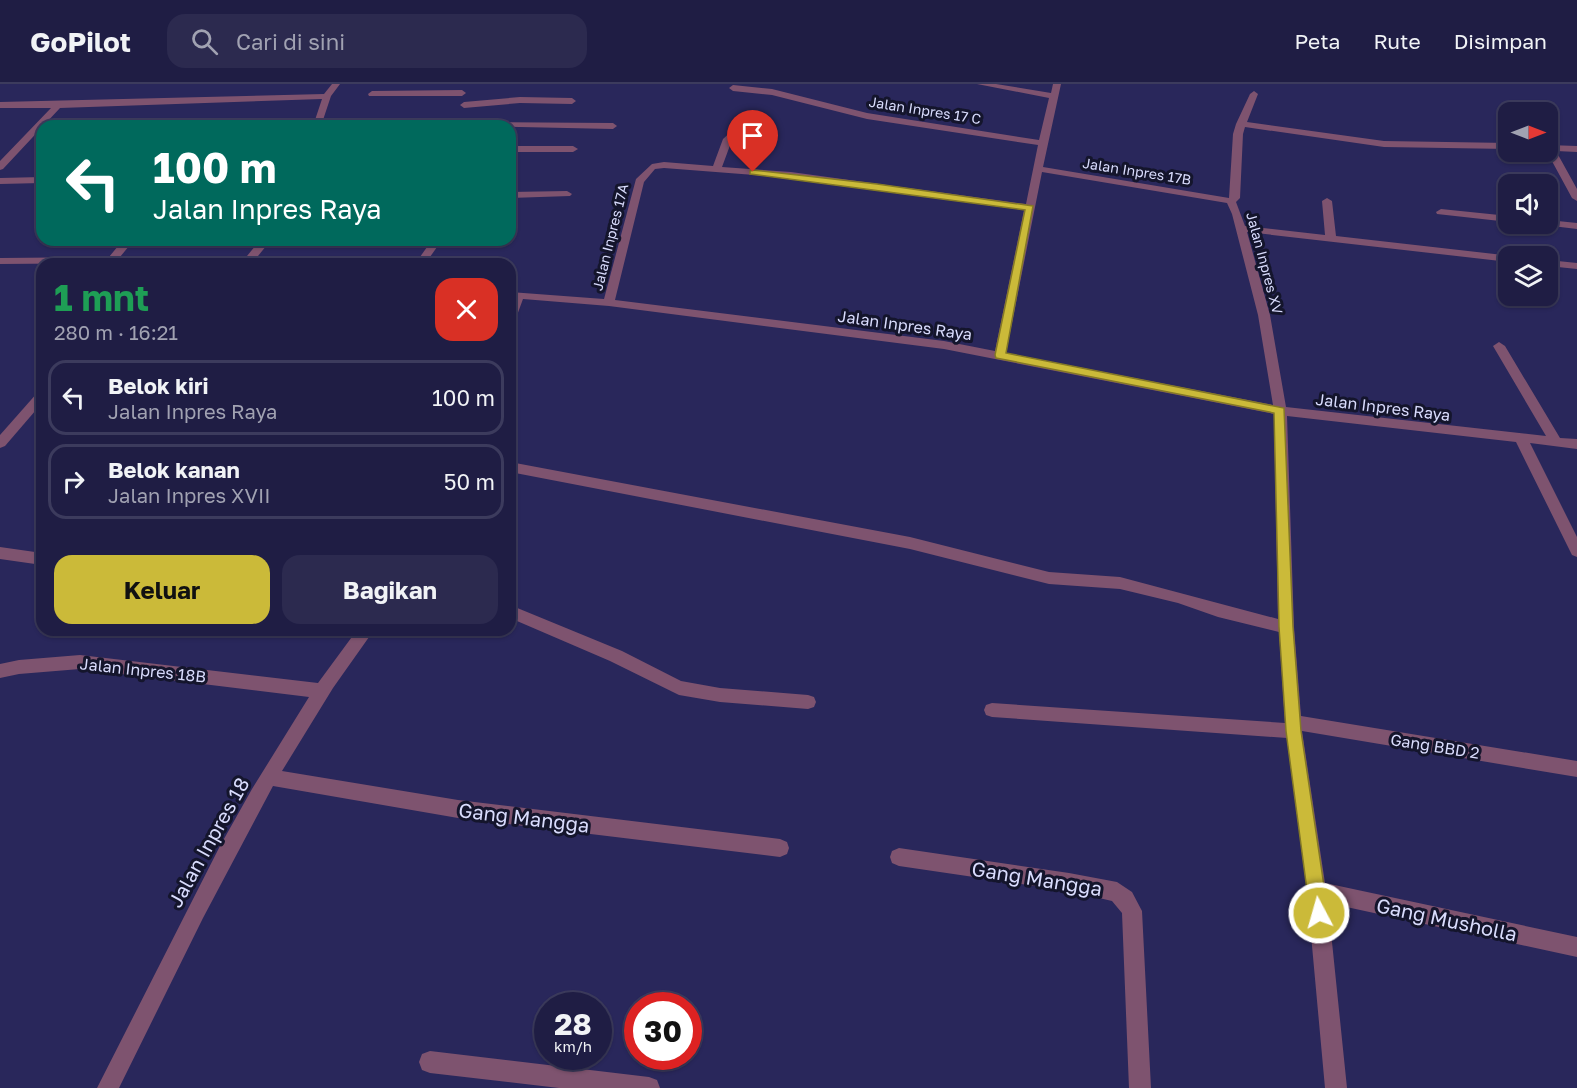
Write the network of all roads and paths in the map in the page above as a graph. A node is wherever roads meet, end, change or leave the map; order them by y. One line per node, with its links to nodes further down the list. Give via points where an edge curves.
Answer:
1 (336, 84): 10 (street)
2 (458, 84): 7 (street)
3 (981, 84): 11 (street)
4 (1057, 84): 11 (street)
5 (733, 88): 6 (street, Jalan Inpres 17 C)
6 (774, 88): 24 (street, Jalan Inpres 17 C, via 867,116)
7 (462, 93): 8 (street); 15 (street)
8 (372, 94)
9 (1254, 94): 19 (street)
10 (327, 96): 14 (street); 17 (street)
11 (1054, 96): 24 (street)
12 (572, 101): 15 (street)
13 (0, 105): 14 (street)
14 (58, 105): 16 (street)
15 (464, 105): 18 (street)
16 (44, 120)
17 (318, 120)
18 (468, 120)
19 (1240, 124): 25 (street, via 1384,144); 39 (street, Jalan Inpres XV, via 1235,198)
20 (516, 125): 21 (street)
21 (614, 126)
22 (36, 129): 31 (street)
23 (758, 131): 33 (street, via 734,132)
24 (1043, 143): 32 (street)
25 (1498, 146)
26 (1558, 148): 29 (street)
27 (516, 149): 28 (street)
28 (573, 149)
29 (1577, 149)
30 (1557, 162): 38 (street)
31 (0, 167)
32 (1038, 169): 39 (street, Jalan Inpres 17B); 41 (street)
33 (716, 170): 41 (street, Jalan Inpres 17A, via 791,176); 58 (street, Jalan Inpres 17A, via 664,165 645,173 639,181)
34 (36, 180): 35 (street)
35 (0, 181)
36 (567, 194): 37 (street)
37 (516, 195)
38 (1577, 198)
39 (1231, 201): 46 (street, Jalan Inpres XV)
40 (1327, 201): 47 (street)
41 (1030, 208): 60 (street)
42 (1441, 212): 43 (street)
43 (1498, 218)
44 (1558, 224): 45 (street)
45 (1577, 226)
46 (1240, 228): 47 (street); 62 (street, Jalan Inpres XV, via 1264,315)
47 (1331, 238): 52 (street)
48 (124, 246): 50 (street)
49 (261, 246): 51 (street)
50 (114, 258)
51 (251, 258)
52 (1498, 258)
53 (0, 261): 54 (street)
54 (36, 261)
55 (1558, 264): 56 (street)
56 (1577, 266)
57 (516, 296): 58 (street, Jalan Inpres Raya)
58 (609, 303): 60 (street, Jalan Inpres Raya)
59 (1498, 346): 64 (street)
60 (1000, 355): 62 (street, Jalan Inpres Raya)
61 (36, 403): 65 (street)
62 (1280, 411): 63 (street, Jalan Inpres Raya); 72 (street, Jalan Inpres XV)
63 (1522, 440): 64 (street, Jalan Inpres Raya); 68 (street)
64 (1557, 442): 66 (street, Jalan Inpres Raya)
65 (0, 443)
66 (1577, 444)
67 (516, 468): 72 (street, via 910,543 1049,578 1119,583)
68 (1577, 551)
69 (0, 553): 70 (street)
70 (36, 558)
71 (516, 614): 76 (street, via 679,688)
72 (1286, 627): 78 (street, Jalan Inpres XV)
73 (362, 636): 75 (street, Jalan Inpres 18)
74 (0, 671): 75 (street, Jalan Inpres 18B, via 80,662)
75 (322, 691): 80 (street, Jalan Inpres 18)
76 (808, 702)
77 (992, 710): 78 (street, Gang BBD 2)
78 (1293, 727): 79 (street, Gang BBD 2); 83 (street, Jalan Inpres XV)
79 (1577, 769)
80 (269, 777): 81 (street, Gang Mangga, via 458,809); 86 (street, Jalan Inpres 18, via 201,898)
81 (780, 848)
82 (898, 857): 88 (street, Gang Mangga, via 1069,882 1117,892 1125,898 1132,911)
83 (1317, 891): 84 (street, Gang Musholla); 89 (street, Jalan Inpres XV)
84 (1577, 947)
85 (430, 1062): 87 (street)
86 (108, 1088)
87 (650, 1088)
88 (1140, 1088)
89 (1336, 1088)

